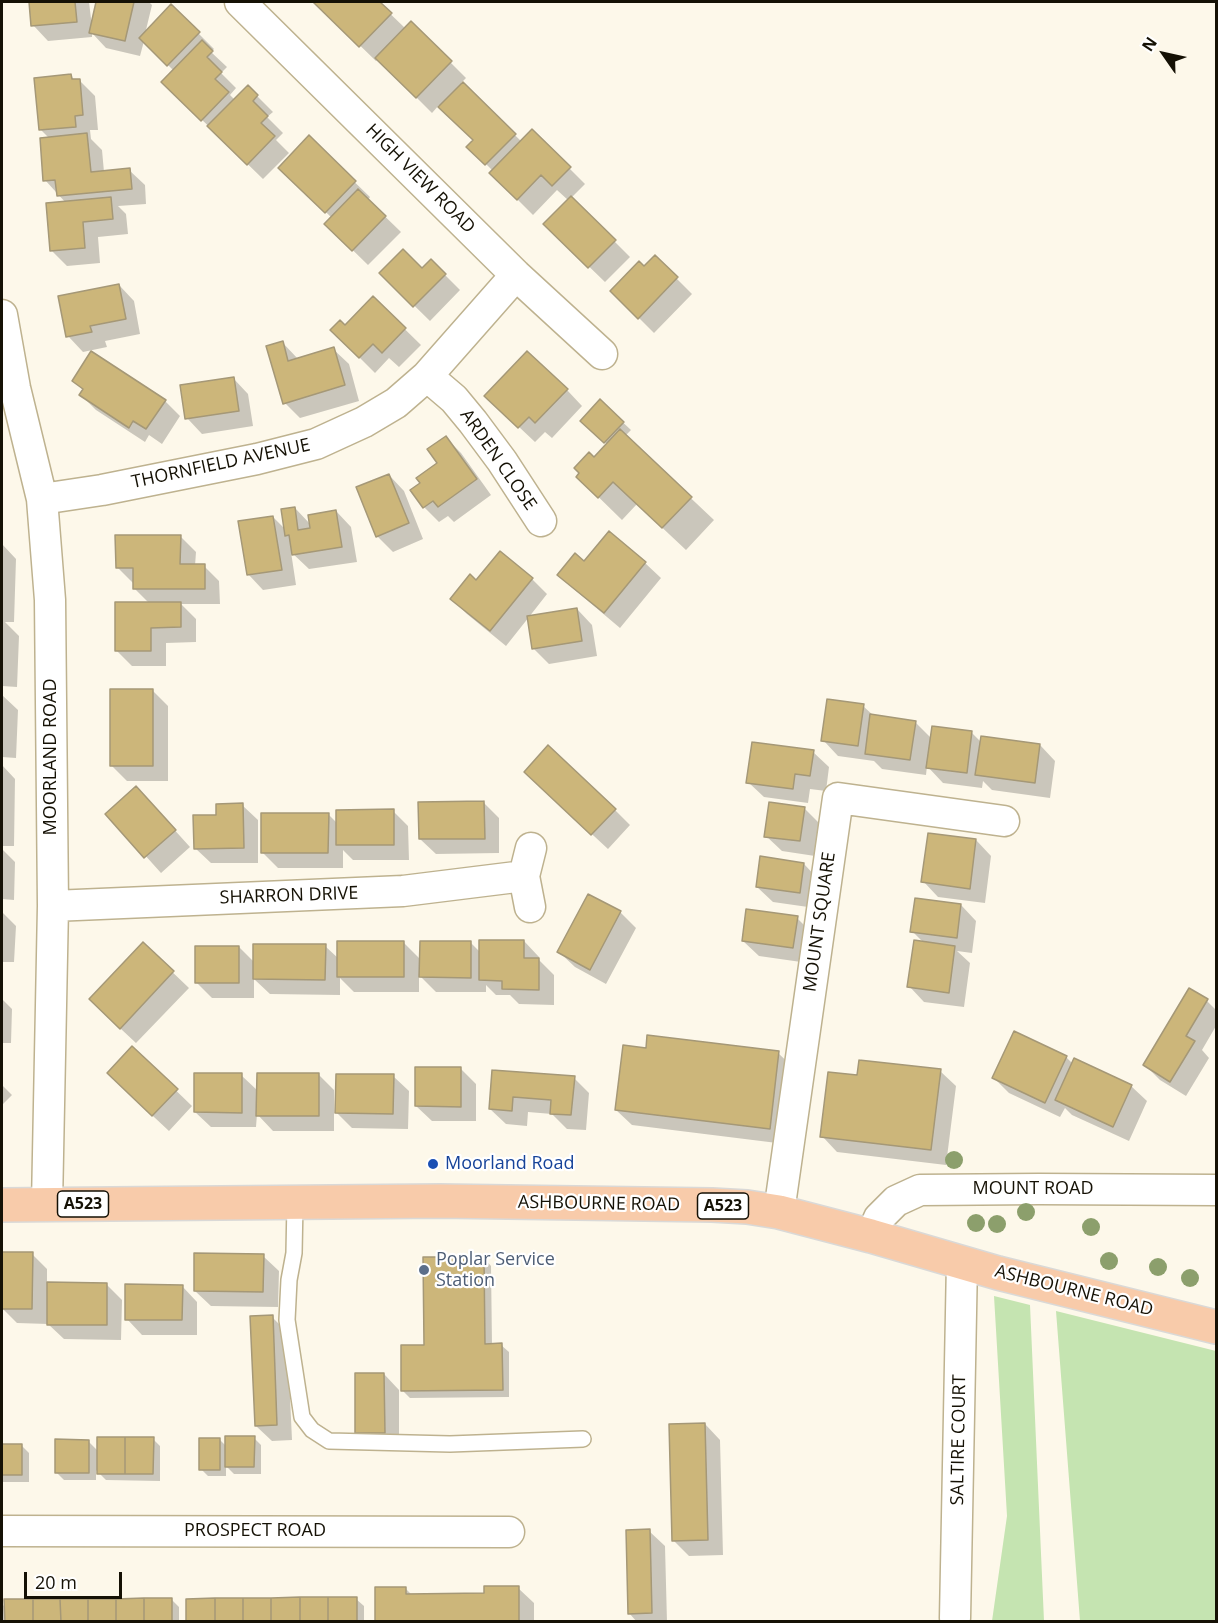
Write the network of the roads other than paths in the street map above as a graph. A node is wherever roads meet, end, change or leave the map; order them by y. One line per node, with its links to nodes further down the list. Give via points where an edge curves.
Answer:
1 (240, 2): 2 (street, HIGH VIEW ROAD)
2 (516, 275): 4 (street, HIGH VIEW ROAD); 5 (street, THORNFIELD AVENUE)
3 (2, 315): 6 (street, MOORLAND ROAD)
4 (602, 354)
5 (427, 376): 6 (street, THORNFIELD AVENUE, via 396,403 316,444 257,459); 7 (street, ARDEN CLOSE, via 473,422)
6 (42, 499): 11 (street, MOORLAND ROAD, via 50,600)
7 (541, 521)
8 (1004, 821): 17 (street, MOUNT SQUARE, via 838,798)
9 (531, 848): 10 (street)
10 (524, 876): 11 (street, SHARRON DRIVE, via 403,891); 12 (street)
11 (53, 906): 15 (street, MOORLAND ROAD)
12 (530, 907)
13 (1216, 1190): 18 (street, MOUNT ROAD, via 920,1190 896,1201 879,1218)
14 (296, 1203): 15 (highway, ASHBOURNE ROAD / A523); 17 (highway, ASHBOURNE ROAD / A523, via 712,1205); 21 (lane, via 287,1320 302,1417 312,1430 329,1441 450,1444)
15 (47, 1204): 16 (highway, ASHBOURNE ROAD / A523)
16 (2, 1205)
17 (779, 1212): 18 (highway, ASHBOURNE ROAD / A523)
18 (871, 1236): 19 (highway, ASHBOURNE ROAD / A523)
19 (962, 1262): 20 (highway, ASHBOURNE ROAD / A523); 24 (street, SALTIRE COURT)
20 (1216, 1327)
21 (583, 1439)
22 (2, 1531): 23 (street, PROSPECT ROAD)
23 (508, 1532)
24 (956, 1618)

